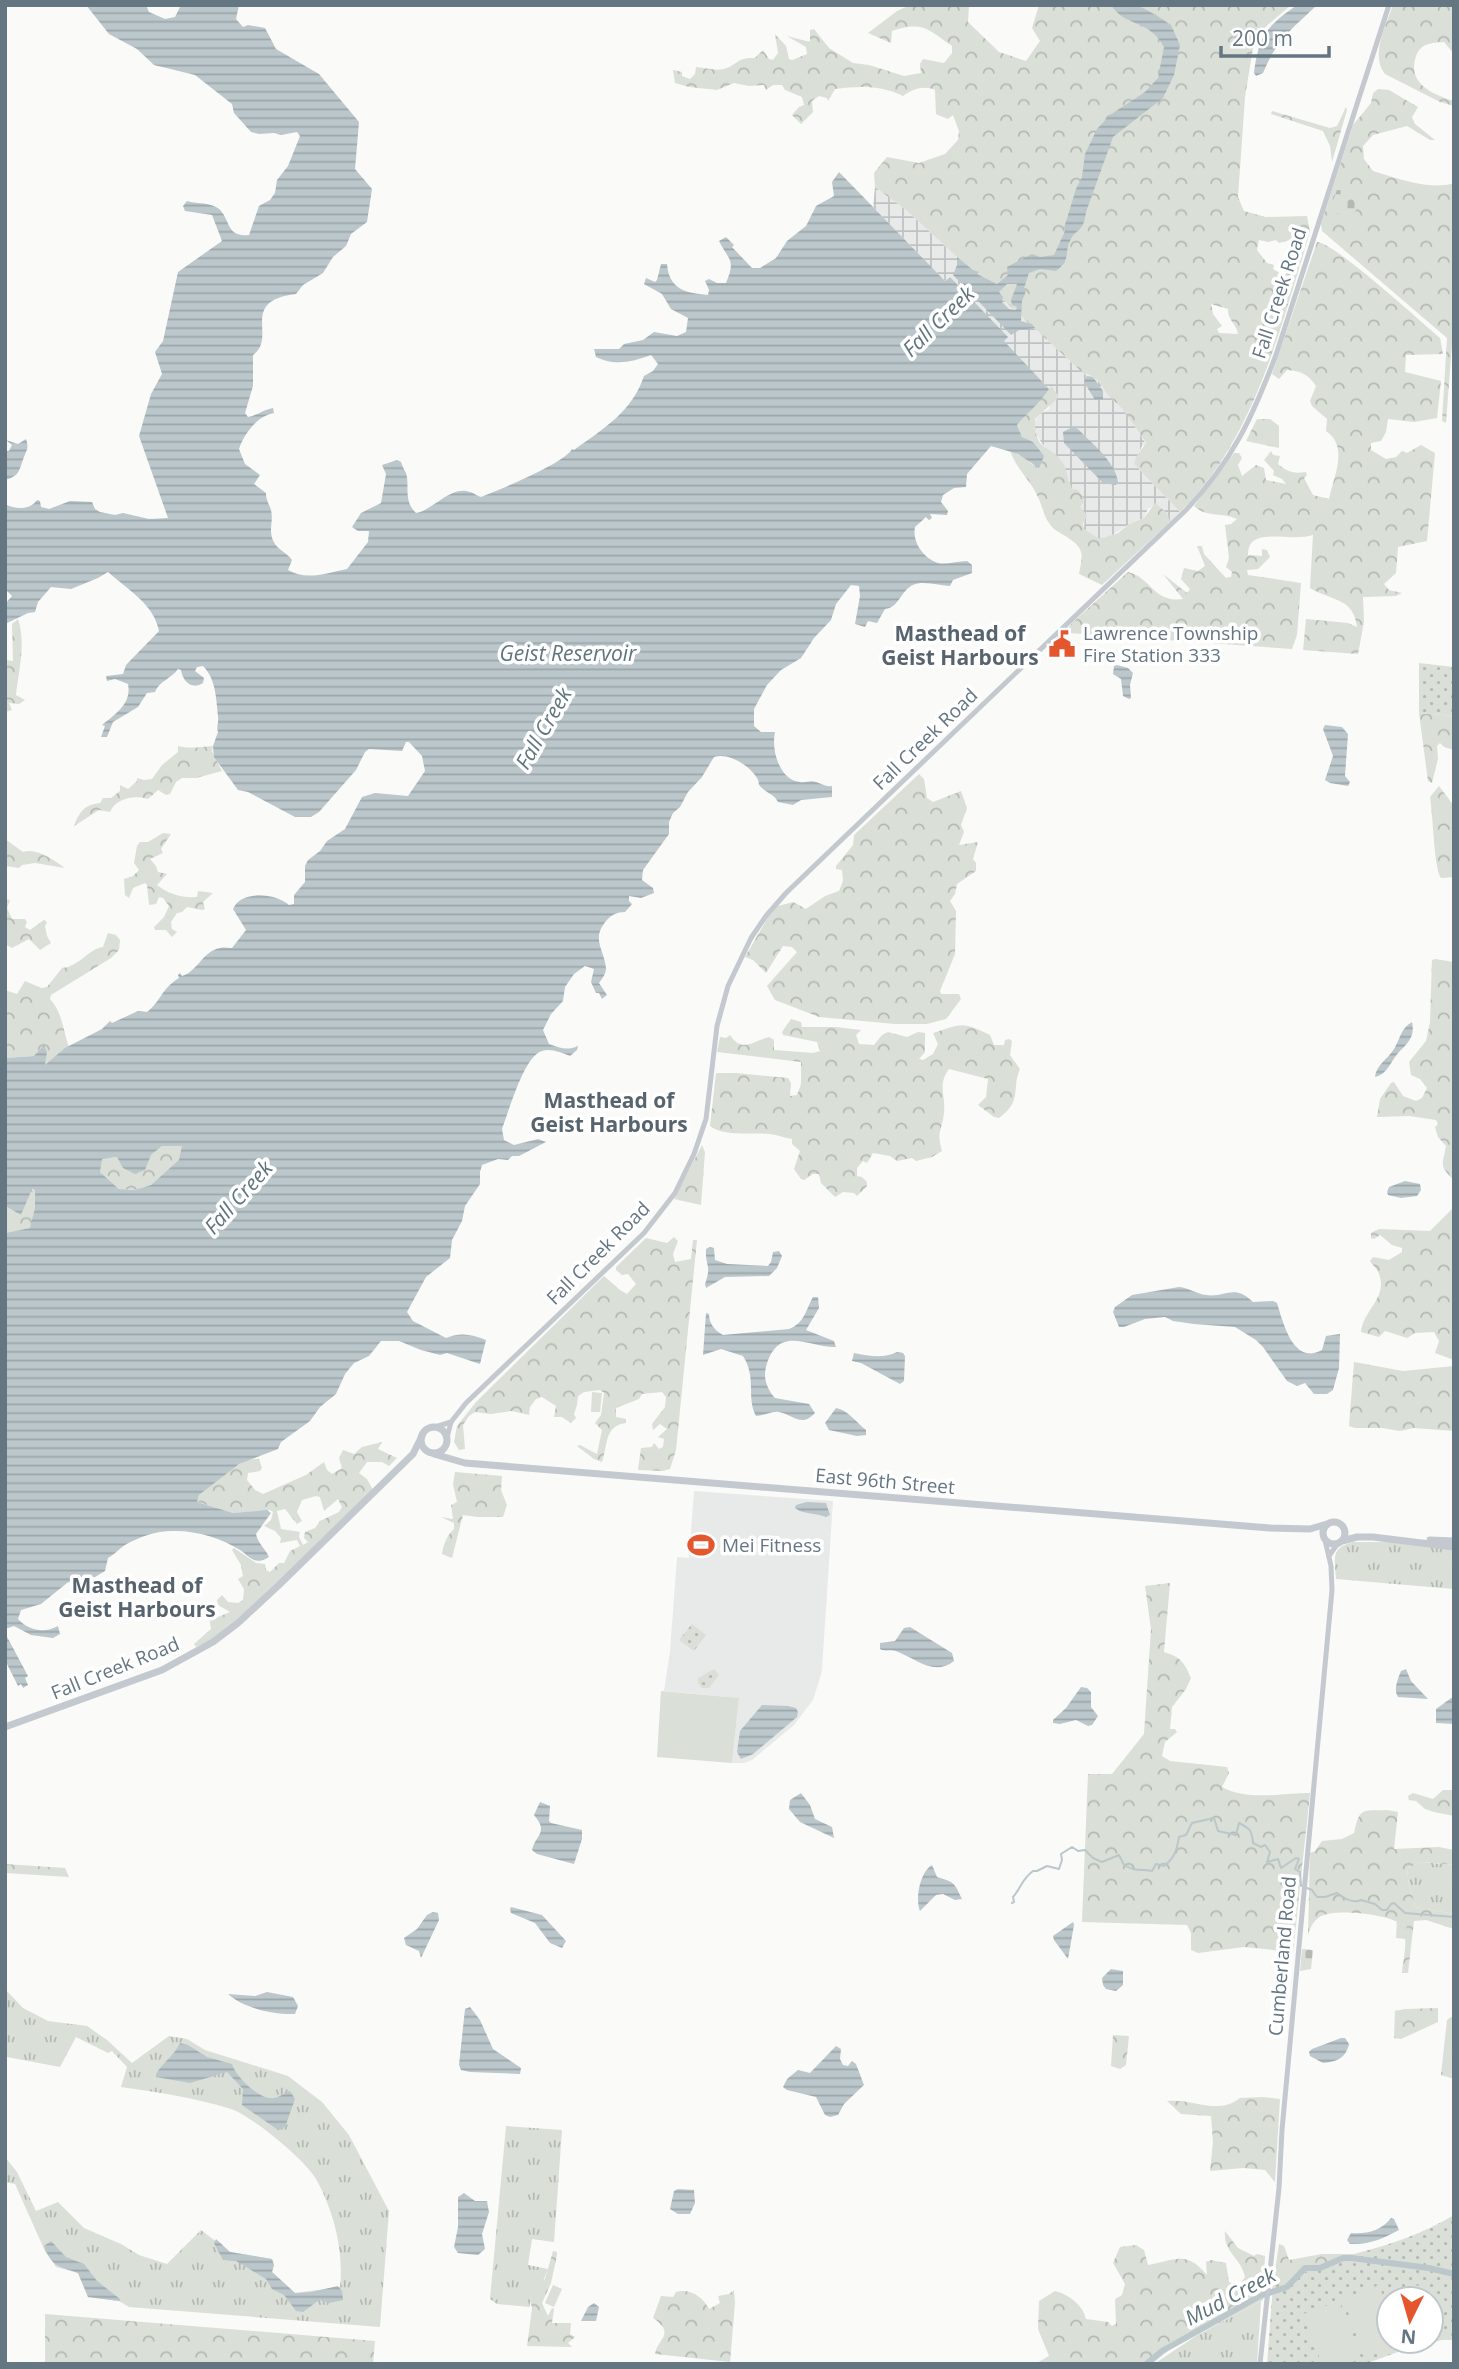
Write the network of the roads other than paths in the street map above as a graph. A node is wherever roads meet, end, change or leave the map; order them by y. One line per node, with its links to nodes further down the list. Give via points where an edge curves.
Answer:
1 (1389, 5): 2 (main road, Fall Creek Road, via 1276,355 1256,408 1229,458 1186,510 769,912 745,946 728,986 706,1119 671,1200 644,1233)
2 (451, 1422): 3 (main road); 5 (main road, Fall Creek Road)
3 (432, 1428): 4 (main road); 5 (main road, via 440,1429)
4 (422, 1436): 6 (main road, via 421,1444); 7 (main road, Fall Creek Road)
5 (447, 1440): 6 (main road, via 442,1451); 8 (main road)
6 (432, 1453): 7 (main road); 8 (main road, East 96th Street)
7 (414, 1454): 19 (main road, Fall Creek Road, via 271,1593 213,1642 162,1670)
8 (457, 1461): 10 (main road, East 96th Street)
9 (1327, 1524): 10 (main road, East 96th Street); 11 (main road, via 1336,1521); 13 (main road)
10 (1310, 1529): 13 (main road, East 96th Street)
11 (1345, 1529): 12 (main road); 16 (main road)
12 (1357, 1537): 14 (main road); 16 (main road)
13 (1324, 1539): 16 (main road, via 1331,1544); 18 (main road, Cumberland Road)
14 (1419, 1541): 15 (main road); 17 (main road)
15 (1454, 1541)
16 (1340, 1542): 18 (main road)
17 (1454, 1547)
18 (1329, 1556): 20 (main road, Cumberland Road, via 1332,1590)
19 (5, 1727)
20 (1262, 2362)

